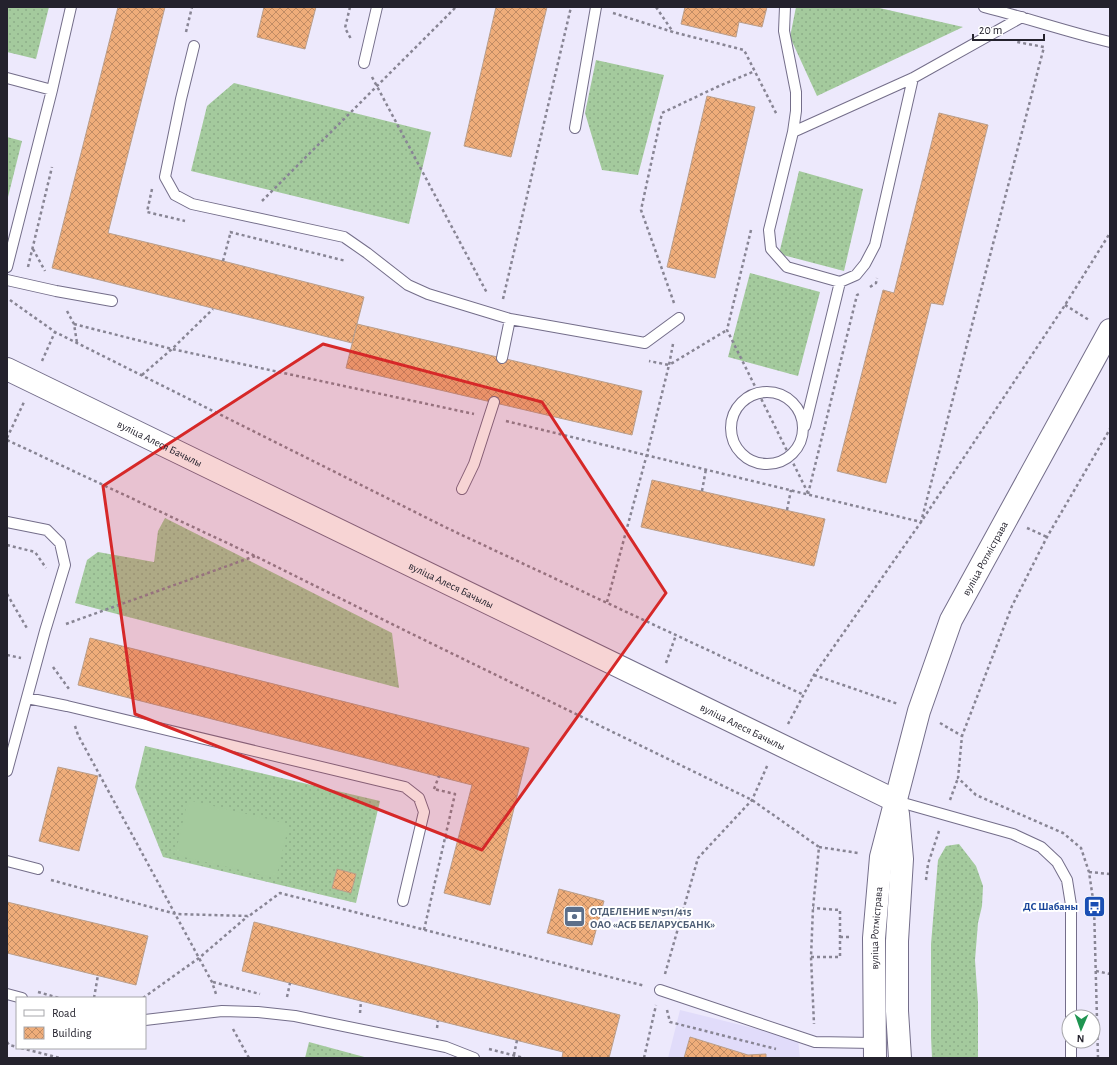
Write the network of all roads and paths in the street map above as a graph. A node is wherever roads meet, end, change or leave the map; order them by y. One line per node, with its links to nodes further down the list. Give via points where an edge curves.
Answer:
1 (71, 7): 20 (lane)
2 (350, 7): 15 (path, via 345,28)
3 (377, 7): 15 (lane)
4 (456, 7): 19 (path)
5 (571, 7): 38 (path)
6 (596, 7): 11 (path); 22 (lane)
7 (656, 7): 11 (path)
8 (785, 7): 23 (lane, via 784,31 796,92)
9 (984, 7): 10 (lane)
10 (1022, 16): 12 (lane); 18 (lane)
11 (673, 32): 16 (path, via 744,50)
12 (1110, 42)
13 (1010, 45): 59 (path, via 1017,42 1044,47)
14 (194, 46): 24 (lane, via 165,177 175,195 192,204)
15 (364, 63): 19 (path)
16 (754, 72): 21 (path); 39 (path, via 662,114 641,210)
17 (7, 78): 20 (lane)
18 (913, 78): 23 (lane); 31 (lane, via 875,245 856,275)
19 (378, 86): 24 (path); 38 (path)
20 (52, 90): 28 (lane)
21 (778, 116)
22 (575, 128)
23 (793, 132): 31 (lane, via 769,230 771,249 787,267)
24 (247, 216): 27 (path, via 229,232); 38 (lane, via 344,237 408,285 428,294)
25 (752, 223): 41 (path)
26 (1110, 233): 36 (path)
27 (223, 261)
28 (7, 267)
29 (878, 276): 32 (path, via 876,283)
30 (7, 280): 35 (lane, via 56,292)
31 (840, 282): 50 (lane)
32 (870, 287)
33 (863, 291): 52 (path, via 857,295 808,494)
34 (7, 297): 45 (path, via 55,332)
35 (112, 301)
36 (1065, 305): 42 (path); 59 (path)
37 (213, 309): 45 (path, via 172,350)
38 (499, 315): 40 (lane)
39 (679, 318): 40 (lane, via 645,343); 41 (path, via 669,365)
40 (510, 319): 43 (lane)
41 (727, 330): 46 (path)
42 (1110, 331): 72 (street, вуліца Ротмістрава, via 951,620)
43 (502, 358)
44 (7, 369): 69 (street, вуліца Алеся Бачылы)
45 (142, 375): 63 (path, via 449,529)
46 (758, 393): 50 (lane, via 776,393 796,406 804,428); 52 (path); 52 (lane, via 743,401 735,410 730,432 734,444 741,454 763,465 775,464)
47 (494, 402): 54 (lane, via 474,464)
48 (1110, 429): 73 (path, via 1047,537 1012,606)
49 (7, 440): 61 (path)
50 (802, 440): 52 (lane)
51 (647, 454): 63 (path)
52 (790, 456)
53 (706, 469): 56 (path)
54 (462, 489)
55 (791, 490): 57 (path)
56 (702, 491)
57 (787, 510)
58 (7, 522): 64 (lane, via 47,530 60,543 64,565)
59 (921, 522): 68 (path)
60 (7, 545): 62 (path, via 35,552)
61 (255, 556): 64 (path); 78 (path)
62 (48, 570)
63 (607, 602): 65 (path)
64 (45, 631): 70 (lane)
65 (676, 635): 68 (path, via 804,695); 69 (path)
66 (7, 655): 67 (path)
67 (25, 659)
68 (814, 676): 72 (path)
69 (658, 685): 79 (street, вуліца Алеся Бачылы)
70 (27, 698): 71 (lane); 74 (lane)
71 (67, 706): 88 (lane, via 405,787 419,798 424,812); 90 (path, via 78,735)
72 (919, 711): 73 (path); 79 (street, вуліца Ротмістрава)
73 (962, 736): 76 (path)
74 (7, 771)
75 (439, 776): 77 (path)
76 (958, 778): 80 (path); 85 (path, via 976,795 1063,833 1081,848)
77 (434, 789)
78 (752, 800): 89 (path, via 819,847); 98 (path, via 698,858)
79 (896, 801): 80 (lane); 115 (street, вуліца Ротмістрава, via 881,857 874,938); 121 (street, вуліца Ротмістрава, via 902,860 897,941)
80 (945, 814): 87 (path, via 928,864); 105 (lane, via 1013,834 1041,847 1057,862 1067,880 1071,905)
81 (445, 837): 82 (path)
82 (458, 840)
83 (7, 862): 84 (lane)
84 (38, 869): 90 (path, via 43,878)
85 (1089, 872): 86 (path); 94 (path, via 1094,906)
86 (1110, 874)
87 (925, 886)
88 (403, 901)
89 (813, 908): 93 (path); 93 (path, via 840,910 840,957)
90 (176, 914): 91 (path); 92 (path)
91 (249, 916): 92 (path); 98 (path, via 280,893)
92 (199, 958): 102 (path); 106 (path, via 212,982)
93 (811, 958): 111 (path)
94 (1096, 971): 95 (path); 122 (path)
95 (1110, 974)
96 (98, 976): 101 (path)
97 (290, 983): 103 (path)
98 (660, 990): 111 (lane); 114 (path, via 670,1022); 120 (path)
99 (7, 994): 100 (lane)
100 (18, 997)
101 (94, 997)
102 (144, 997)
103 (286, 1000)
104 (361, 1001): 107 (path)
105 (1071, 1009)
106 (222, 1011): 108 (lane); 118 (path); 119 (lane, via 295,1016 446,1047)
107 (360, 1018)
108 (146, 1020)
109 (517, 1040): 116 (path)
110 (7, 1042): 112 (path)
111 (815, 1042): 115 (lane)
112 (16, 1047)
113 (25, 1049): 117 (path)
114 (781, 1050)
115 (875, 1051)
116 (514, 1055)
117 (60, 1058)
118 (250, 1058)
119 (474, 1058)
120 (644, 1058)
121 (900, 1058)
122 (1098, 1058)

